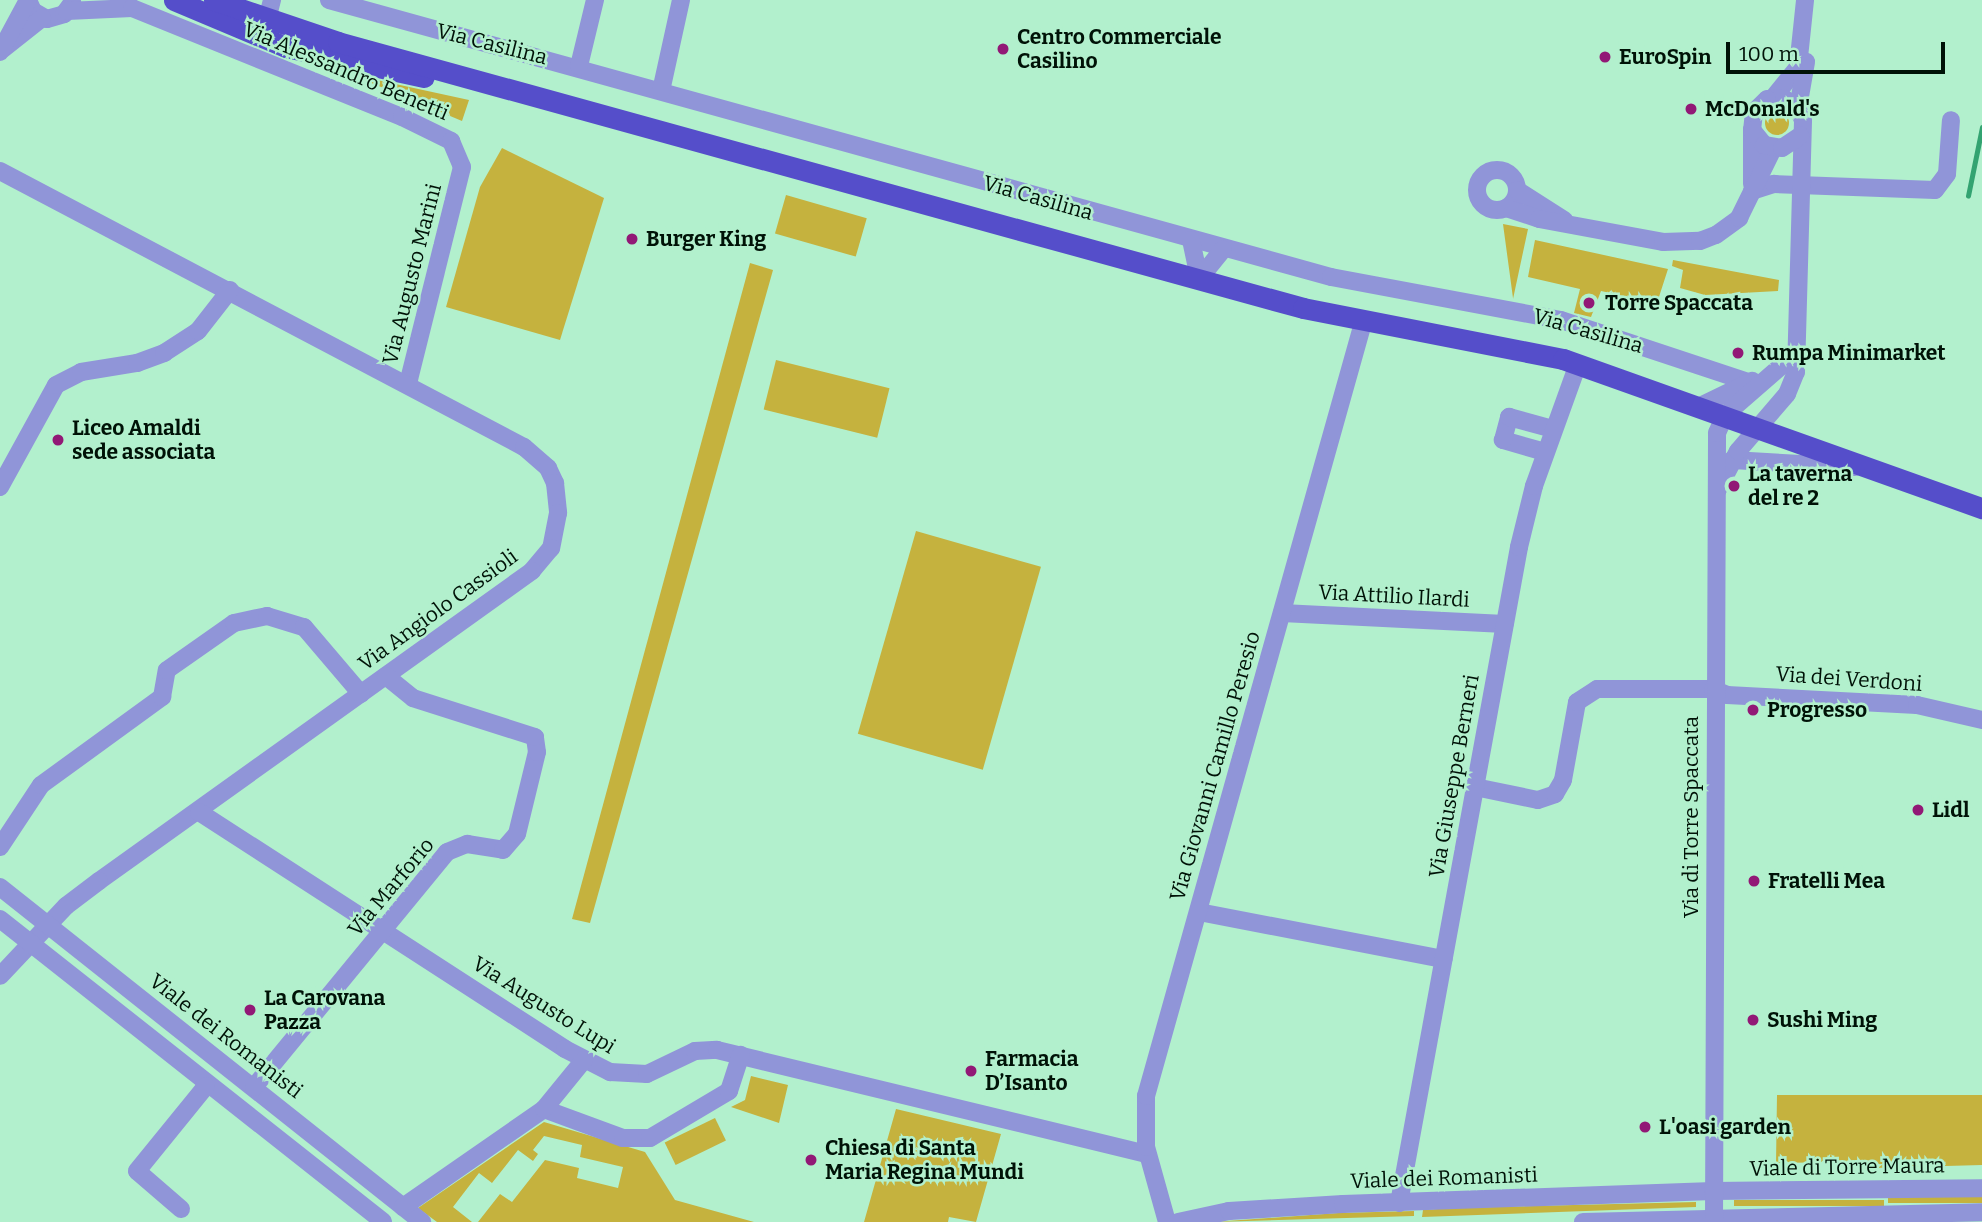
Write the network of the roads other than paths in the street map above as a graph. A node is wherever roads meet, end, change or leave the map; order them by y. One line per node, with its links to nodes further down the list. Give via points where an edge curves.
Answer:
1 (28, 0): 10 (street); 12 (street)
2 (174, 0): 14 (main road, Via Casilina, via 312,54 396,73)
3 (214, 0): 9 (main road, Via Casilina)
4 (329, 0): 13 (street, Via Casilina)
5 (595, 0): 13 (street)
6 (681, 0): 15 (street)
7 (1805, 0): 11 (street)
8 (73, 4): 10 (street, Via Alessandro Benetti, via 56,18); 23 (street, Via Alessandro Benetti, via 132,8 402,117 452,141 462,160)
9 (270, 10): 14 (main road, Via Casilina)
10 (42, 18): 12 (street)
11 (1803, 45): 16 (street, via 1793,78); 17 (street, via 1806,72)
12 (0, 52)
13 (579, 66): 15 (street, Via Casilina)
14 (489, 82): 31 (main road, Via Casilina)
15 (660, 91): 29 (street, Via Casilina)
16 (1773, 98): 17 (street, via 1786,99); 19 (street, via 1755,109)
17 (1798, 108): 20 (street, via 1803,120)
18 (1951, 120): 24 (street, via 1947,174 1936,190)
19 (1752, 130): 21 (street, via 1761,144); 26 (street)
20 (1800, 136): 21 (street, via 1791,145); 24 (street)
21 (1775, 149): 24 (street); 26 (street)
22 (0, 171): 32 (street, Via Angiolo Cassioli)
23 (460, 175): 38 (street, Via Augusto Marini)
24 (1798, 186): 26 (street, via 1774,184); 34 (street)
25 (1517, 190): 27 (street); 27 (street, via 1511,175 1500,170 1480,180 1477,191 1482,203 1492,209); 28 (street)
26 (1752, 191): 28 (street, via 1735,222 1716,235 1693,242 1662,242)
27 (1506, 208): 28 (street)
28 (1573, 225)
29 (1191, 240): 30 (street, Via Casilina); 31 (street)
30 (1223, 249): 31 (street); 37 (street, Via Casilina, via 1366,286 1552,318)
31 (1199, 279): 33 (main road, Via Casilina)
32 (230, 290): 38 (street, Via Angiolo Cassioli); 46 (street, via 198,331 159,356 81,372 56,384)
33 (1363, 323): 35 (main road, Via Casilina, via 1509,346); 49 (street, Via Giovanni Camillo Peresio)
34 (1796, 353): 36 (street); 41 (street, via 1791,387)
35 (1578, 364): 39 (main road, Via Casilina); 42 (street, Via Giuseppe Berneri)
36 (1781, 369): 37 (street); 40 (street)
37 (1749, 382): 39 (street)
38 (408, 384): 51 (street, Via Angiolo Cassioli, via 542,460 555,483 558,522 551,548 532,570)
39 (1700, 406): 40 (main road, Via Casilina)
40 (1725, 415): 41 (main road, Via Casilina); 47 (street, Via di Torre Spaccata, via 1717,433)
41 (1756, 426): 44 (street); 45 (main road, Via Casilina)
42 (1553, 429): 43 (street, Via Giuseppe Berneri); 43 (street, via 1509,417 1503,440)
43 (1545, 452): 50 (street, Via Giuseppe Berneri, via 1527,513)
44 (1732, 460): 45 (street, Via Casilina); 47 (street)
45 (1868, 468): 48 (main road, Via Casilina)
46 (0, 487)
47 (1715, 495): 52 (street, Via di Torre Spaccata)
48 (1982, 508)
49 (1282, 613): 50 (street, Via Attilio Ilardi); 59 (street, Via Giovanni Camillo Peresio)
50 (1505, 624): 55 (street, Via Giuseppe Berneri)
51 (386, 676): 53 (street, Via Angiolo Cassioli); 62 (street, Via Marforio, via 407,695 524,730 535,737 538,747 511,846 497,851 462,844 449,850)
52 (1713, 689): 54 (street, Via dei Verdoni, via 1727,695 1917,705); 55 (street, Via dei Verdoni, via 1587,692 1577,702 1563,780 1555,794 1538,800); 73 (street, Via di Torre Spaccata)
53 (361, 694): 56 (street, Via Angiolo Cassioli); 57 (street, via 320,639 304,626 267,616 233,623 164,672 162,697 41,785)
54 (1982, 720)
55 (1475, 787): 64 (street, Via Giuseppe Berneri)
56 (199, 812): 61 (street, Via Angiolo Cassioli, via 99,881); 62 (street, Via Augusto Lupi)
57 (0, 847)
58 (0, 887): 61 (street, Viale dei Romanisti)
59 (1199, 912): 64 (street); 71 (street, Via Giovanni Camillo Peresio, via 1144,1104)
60 (0, 919): 63 (street)
61 (49, 925): 63 (street, Via Angiolo Cassioli); 69 (street, Viale dei Romanisti)
62 (384, 930): 67 (street, Via Augusto Lupi); 69 (street, Via Marforio)
63 (31, 945): 65 (street, Via Angiolo Cassioli); 68 (street)
64 (1444, 959): 74 (street, Via Giuseppe Berneri)
65 (0, 976)
66 (741, 1055): 67 (street, Via Augusto Lupi, via 699,1050 633,1076); 70 (street, via 729,1091 650,1138 623,1138); 71 (street, Via Augusto Lupi)
67 (584, 1060): 70 (street)
68 (206, 1086): 76 (street, via 137,1171); 79 (street)
69 (254, 1087): 75 (street, Viale dei Romanisti)
70 (544, 1109): 75 (street)
71 (1147, 1154): 81 (street, Via Giovanni Camillo Peresio)
72 (1982, 1188): 73 (street, Viale di Torre Maura)
73 (1713, 1191): 74 (street, Viale dei Romanisti); 78 (street, Via di Torre Spaccata)
74 (1399, 1203): 82 (street, Viale dei Romanisti, via 1242,1210)
75 (403, 1207): 80 (street, Viale dei Romanisti)
76 (181, 1209)
77 (1982, 1212): 78 (street)
78 (1714, 1220): 83 (street)
79 (383, 1222)
80 (422, 1222)
81 (1167, 1222)
82 (1178, 1222)
83 (1583, 1222)

